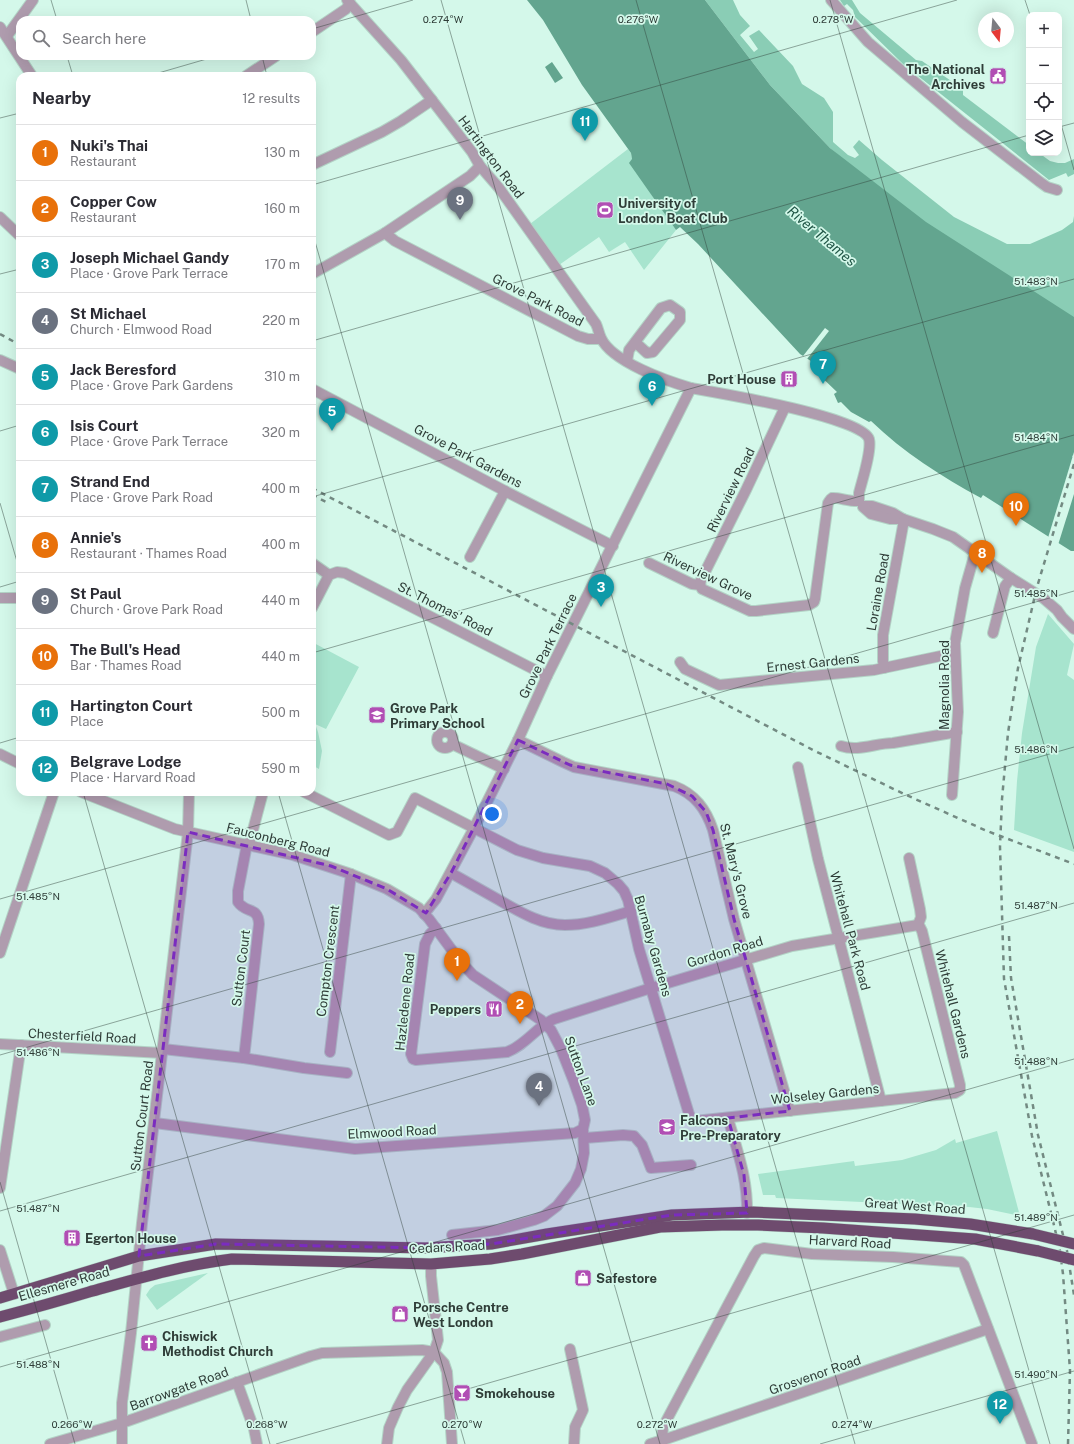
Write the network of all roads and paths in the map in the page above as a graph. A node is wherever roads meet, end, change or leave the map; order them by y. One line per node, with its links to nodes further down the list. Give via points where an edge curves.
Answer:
1 (33, 0): 4 (street)
2 (831, 0): 17 (street, via 868,42 944,107 1021,168 1047,187)
3 (348, 1): 7 (street, via 346,9); 14 (street, Hartington Road, via 401,60)
4 (21, 16)
5 (16, 23): 8 (street)
6 (0, 27): 8 (street)
7 (316, 29)
8 (6, 36): 9 (street)
9 (16, 51)
10 (22, 60): 12 (street)
11 (270, 60): 13 (street)
12 (29, 72)
13 (252, 72)
14 (432, 100): 15 (street, via 382,132); 16 (street, Hartington Road)
15 (316, 162)
16 (480, 166): 20 (street, via 470,176); 22 (street, Hartington Road, via 499,188 598,326)
17 (1057, 190)
18 (0, 217): 19 (street)
19 (16, 232)
20 (384, 234): 21 (street); 22 (street, Grove Park Road, via 578,336)
21 (316, 272)
22 (601, 339): 25 (street, via 615,354)
23 (635, 342): 23 (street, via 661,308 670,305 680,312 680,320 653,352 647,353); 25 (street, via 629,350)
24 (0, 360): 26 (street)
25 (627, 361): 27 (street, via 662,379)
26 (16, 367)
27 (692, 388): 29 (street); 33 (street, Grove Park Terrace)
28 (316, 391): 30 (street, Grove Park Gardens)
29 (785, 407): 31 (street, via 836,420 867,435 870,441 859,493); 40 (street, Riverview Road)
30 (504, 491): 33 (street, Grove Park Gardens); 35 (street)
31 (861, 504): 32 (street, via 871,514); 40 (street, Riverview Grove, via 835,498 828,504 815,599 812,604 750,611 702,589)
32 (903, 520): 34 (street, via 953,537); 48 (street, Loraine Road, via 883,635)
33 (613, 546): 49 (street, Grove Park Terrace)
34 (975, 553): 39 (street); 46 (street, Magnolia Road, via 965,588)
35 (470, 557)
36 (649, 563): 40 (street, Riverview Grove, via 692,584)
37 (316, 566): 38 (street)
38 (329, 575): 43 (street); 49 (street, St. Thomas' Road, via 345,573)
39 (1011, 578): 44 (street, via 1058,610 1062,618); 45 (street, via 1005,586)
40 (700, 585)
41 (0, 598): 42 (street)
42 (16, 598)
43 (316, 600)
44 (1074, 629)
45 (993, 633)
46 (955, 653): 48 (street, Ernest Gardens); 50 (street, Magnolia Road)
47 (680, 662): 48 (street, Ernest Gardens, via 685,669 718,685)
48 (884, 668)
49 (547, 676): 51 (street, Grove Park Terrace)
50 (957, 732): 53 (street, via 893,744 857,748); 58 (street, Magnolia Road)
51 (518, 740): 57 (street, Grove Park Terrace); 76 (street, St. Mary's Grove, via 570,765 667,784 687,792 697,801 706,812 713,830)
52 (452, 744): 57 (street)
53 (841, 746)
54 (0, 754): 55 (street)
55 (16, 762)
56 (798, 766): 74 (street, Whitehall Park Road, via 818,859)
57 (504, 769): 64 (street, Grove Park Terrace)
58 (952, 795)
59 (53, 796): 75 (street)
60 (92, 796): 65 (street, Fauconberg Road)
61 (189, 796): 65 (street, Sutton Court Road)
62 (262, 796): 66 (street)
63 (312, 796): 64 (street, Burnaby Gardens, via 389,835 397,832 415,798)
64 (474, 828): 68 (street, Grove Park Terrace); 70 (street, Burnaby Gardens, via 526,853 600,870 621,888)
65 (188, 832): 66 (street, Fauconberg Road); 81 (street, Sutton Court Road)
66 (248, 845): 69 (street, Fauconberg Road, via 293,855); 83 (street, Sutton Court, via 238,902 256,913 259,924)
67 (909, 858): 72 (street, via 920,909)
68 (451, 873): 70 (street, via 523,913 552,924 588,923); 71 (street, Grove Park Terrace, via 436,900)
69 (351, 874): 71 (street, Fauconberg Road, via 404,898); 82 (street, Compton Crescent)
70 (631, 911): 77 (street, Burnaby Gardens)
71 (424, 914): 73 (street, Fauconberg Road)
72 (918, 925): 74 (street, Gordon Road); 85 (street, Whitehall Gardens, via 922,931)
73 (436, 928): 78 (street, Fauconberg Road, via 473,975); 78 (street, Hazledene Road, via 425,944 411,1054 413,1059 507,1052)
74 (839, 938): 76 (street, Gordon Road, via 792,946); 86 (street, Whitehall Park Road)
75 (0, 953)
76 (745, 959): 77 (street, Gordon Road); 87 (street, St. Mary's Grove)
77 (651, 988): 78 (street, Gordon Road); 89 (street, Burnaby Gardens)
78 (545, 1024): 91 (street, Sutton Lane, via 561,1049 574,1082 585,1120)
79 (0, 1044): 80 (street, Chesterfield Road)
80 (21, 1045): 81 (street, Chesterfield Road); 93 (street)
81 (162, 1051): 83 (street, Chesterfield Road); 90 (street, Sutton Court Road)
82 (330, 1052)
83 (244, 1058): 84 (street, Chesterfield Road)
84 (347, 1073)
85 (960, 1090): 86 (street, Wolseley Gardens, via 955,1093)
86 (881, 1101): 87 (street, Wolseley Gardens)
87 (790, 1111): 88 (street, Wolseley Gardens)
88 (728, 1118): 89 (street, Wolseley Gardens); 94 (street, via 744,1175)
89 (692, 1120)
90 (155, 1123): 91 (street, Elmwood Road, via 355,1149); 98 (street, Sutton Court Road)
91 (584, 1134): 92 (street, Elmwood Road, via 634,1136 642,1145 651,1168); 95 (street, Sutton Lane, via 581,1169 575,1183 552,1210 534,1220 498,1230)
92 (691, 1165)
93 (0, 1188)
94 (749, 1212): 96 (highway, Great West Road, bridge, via 915,1219 970,1224 1033,1234); 98 (highway, Cedars Road, via 672,1215 491,1244 426,1248 216,1244)
95 (452, 1235)
96 (1074, 1244)
97 (0, 1250): 102 (street)
98 (139, 1256): 101 (street, Sutton Court Road); 102 (highway, Ellesmere Road)
99 (1074, 1260): 100 (highway, Cedars Road, bridge, via 975,1238 758,1225 660,1227 522,1254)
100 (431, 1264): 101 (highway, Cedars Road, via 232,1259); 109 (street, via 438,1340)
101 (136, 1279): 104 (highway, Ellesmere Road); 111 (street, Sutton Court Road)
102 (14, 1294): 103 (highway, Ellesmere Road)
103 (0, 1298)
104 (0, 1317)
105 (44, 1324): 107 (street)
106 (988, 1329): 112 (street, Grosvenor Road); 112 (street, Harvard Road, via 961,1262 812,1254 764,1248 758,1250 663,1427); 120 (street, Harvard Road)
107 (0, 1338)
108 (570, 1349): 118 (street, via 583,1410 575,1427)
109 (434, 1352): 110 (street, Barrowgate Road, via 422,1350 322,1353); 116 (street, via 398,1407 389,1428); 117 (street, via 444,1363 447,1372)
110 (237, 1382): 111 (street, Barrowgate Road); 115 (street)
111 (122, 1423): 113 (street, Barrowgate Road); 114 (street, Sutton Court Road)
112 (666, 1441): 119 (street, Grosvenor Road)
113 (50, 1444)
114 (122, 1444)
115 (257, 1444)
116 (387, 1444)
117 (452, 1444)
118 (574, 1444)
119 (650, 1444)
120 (1032, 1444)

